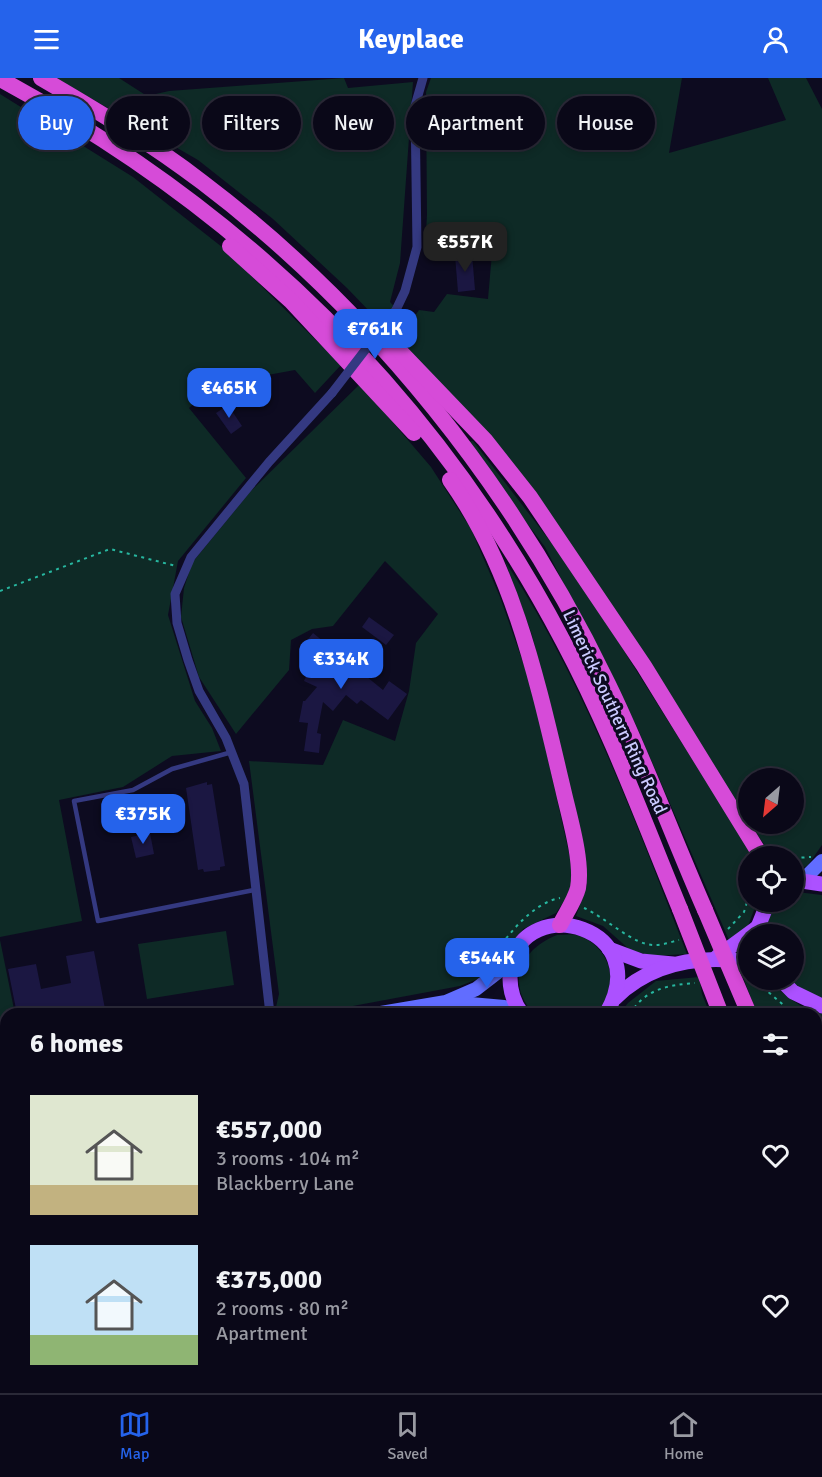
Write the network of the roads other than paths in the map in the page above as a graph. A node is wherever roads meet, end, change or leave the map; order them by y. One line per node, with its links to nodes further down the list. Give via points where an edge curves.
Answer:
1 (41, 78): 5 (highway, Limerick Southern Ring Road)
2 (423, 78): 10 (street, bridge, via 415,106 417,247 396,310 332,393 269,462 184,568 175,594 177,623 200,691)
3 (0, 79): 8 (highway, Limerick Southern Ring Road, via 120,148 172,186 285,279)
4 (0, 84): 9 (highway, via 130,165 210,228 291,301)
5 (106, 116)
6 (157, 150): 34 (highway, Limerick Southern Ring Road, bridge, via 204,183 288,254 360,325 452,430 513,517 578,626 625,721)
7 (170, 150): 11 (highway, via 240,198 305,255 485,440 584,573)
8 (336, 328): 9 (highway); 33 (highway, Limerick Southern Ring Road, bridge, via 380,375 472,492 564,641 603,723)
9 (430, 451): 17 (highway, via 459,492 486,542 524,638 572,829 578,872 578,888)
10 (232, 752): 16 (street, via 244,784); 16 (lane, via 172,769 133,790 74,801 98,921)
11 (755, 846)
12 (822, 861): 13 (main road)
13 (804, 877)
14 (804, 882): 15 (main road)
15 (822, 884)
16 (254, 890): 28 (street)
17 (560, 925): 19 (main road, via 588,930); 22 (main road, via 531,936)
18 (738, 944): 20 (main road)
19 (609, 949): 23 (main road, via 641,961); 25 (main road, via 618,973)
20 (717, 957): 21 (main road); 23 (main road)
21 (738, 960)
22 (512, 961): 26 (main road, via 476,989); 31 (main road, via 509,979)
23 (675, 964): 25 (main road, via 634,981)
24 (791, 990): 27 (main road)
25 (615, 999): 32 (main road)
26 (446, 1002): 29 (main road); 30 (main road)
27 (822, 1006)
28 (269, 1008)
29 (410, 1008)
30 (507, 1008)
31 (518, 1008)
32 (610, 1008)
33 (718, 1008)
34 (745, 1008)

